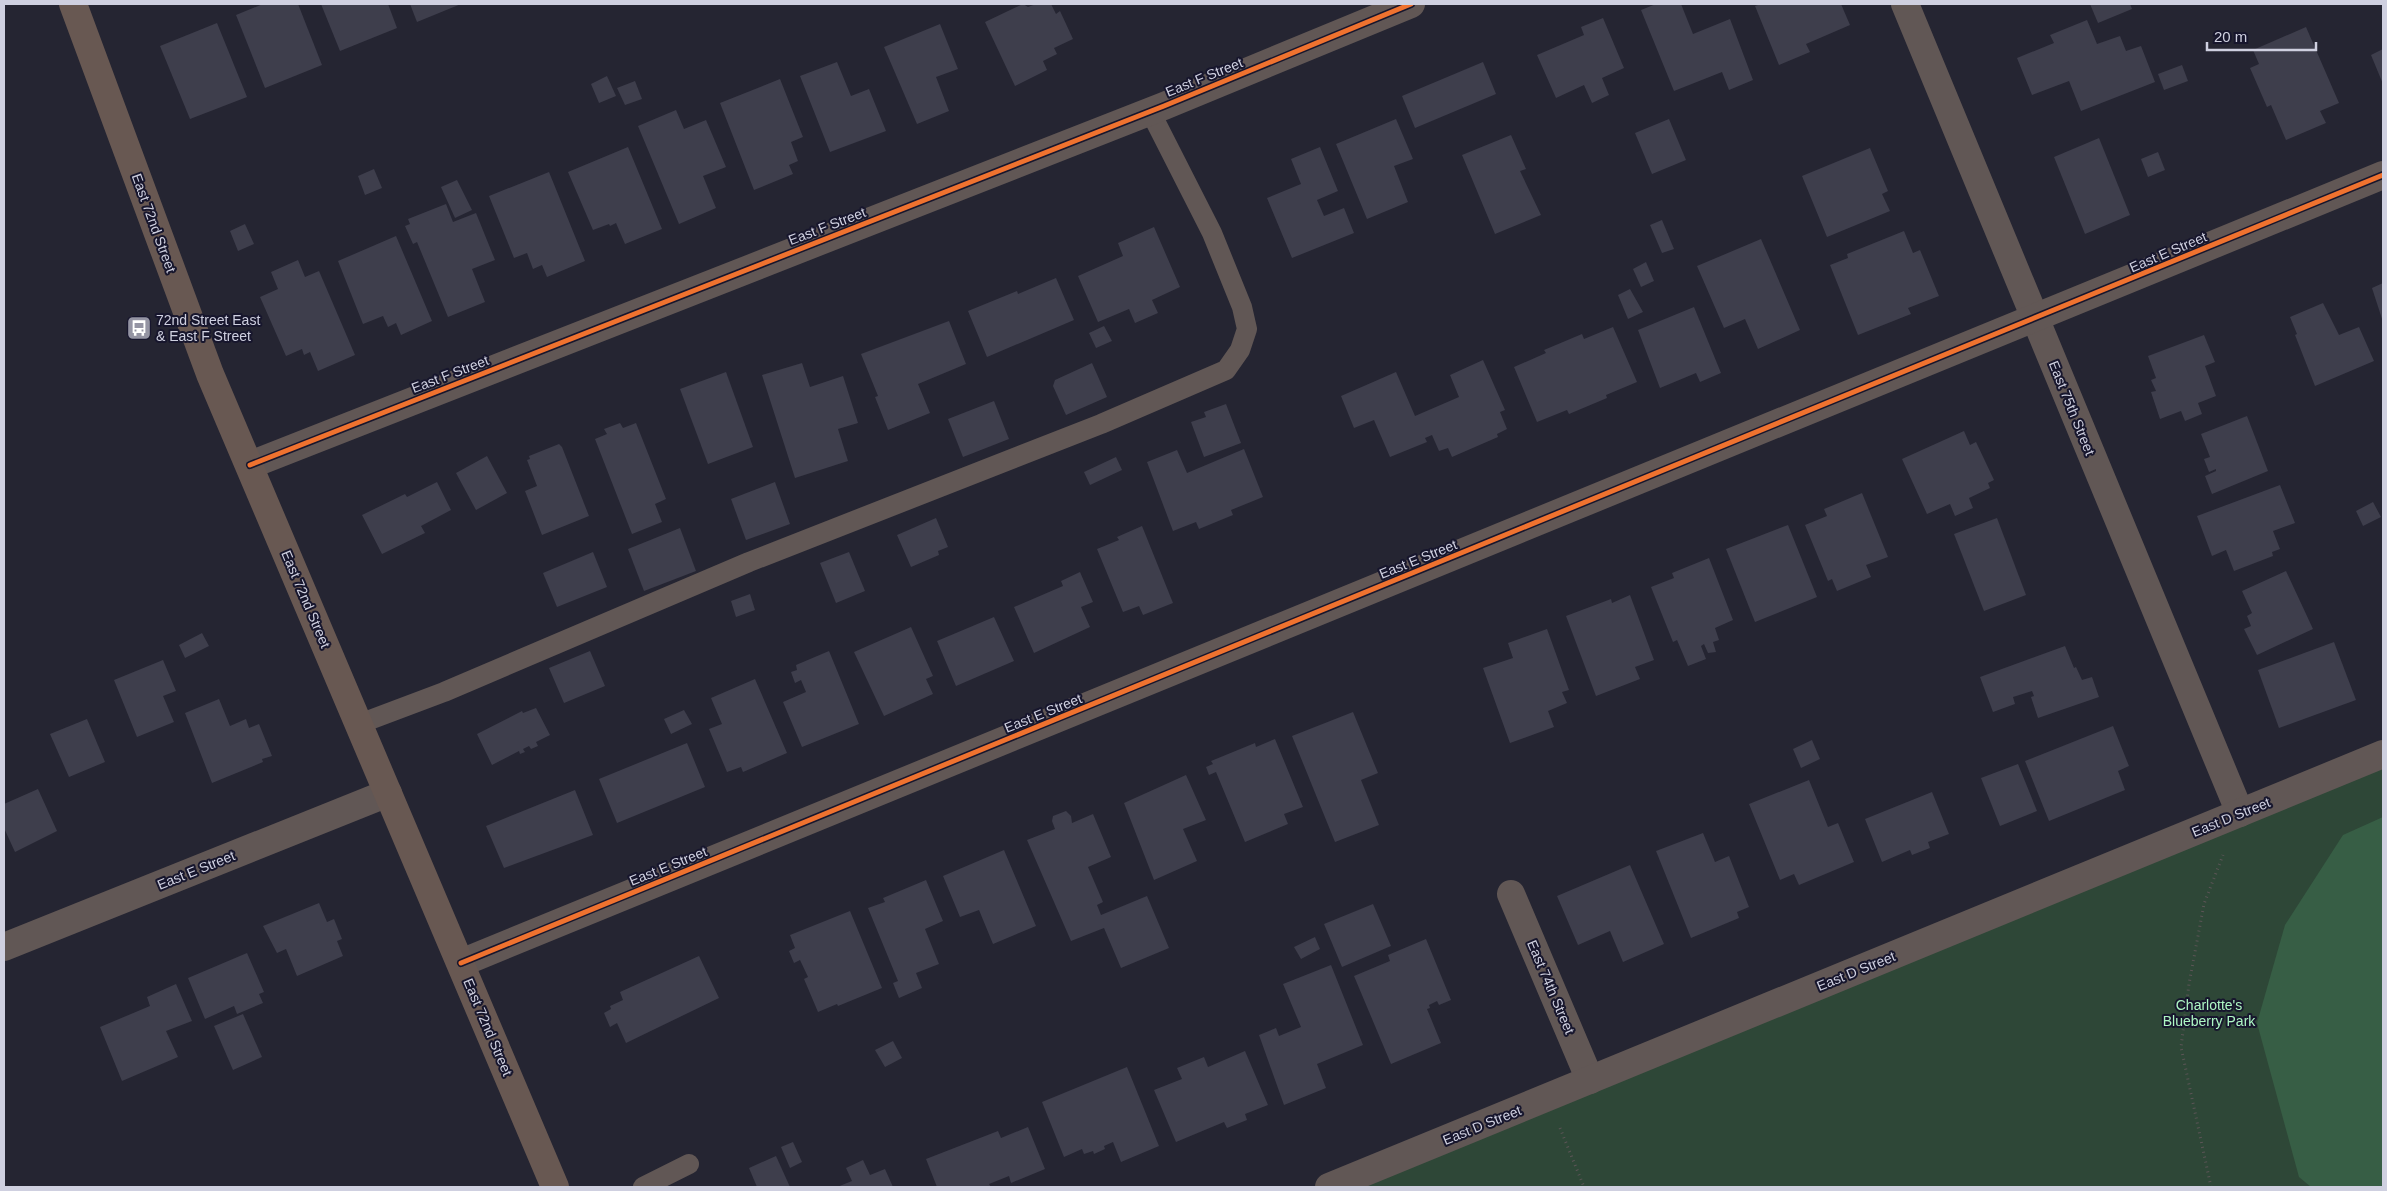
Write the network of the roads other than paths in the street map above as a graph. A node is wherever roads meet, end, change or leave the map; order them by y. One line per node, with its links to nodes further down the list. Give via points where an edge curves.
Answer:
1 (74, 4): 7 (main road, East 72nd Street, via 210,374)
2 (1412, 4): 4 (street, East F Street)
3 (1905, 4): 6 (street, East 75th Street)
4 (1150, 111): 7 (street, East F Street); 8 (lane, via 1212,233 1242,308 1247,329 1240,350 1226,370 1101,424 749,562)
5 (2383, 175): 6 (street, East E Street)
6 (2036, 319): 11 (street, East 75th Street); 14 (street, East E Street)
7 (250, 465): 8 (main road, East 72nd Street)
8 (359, 724): 10 (main road, East 72nd Street)
9 (2383, 754): 11 (street, East D Street)
10 (388, 794): 13 (street, East E Street); 14 (main road, East 72nd Street)
11 (2240, 813): 15 (street, East D Street)
12 (1512, 894): 15 (street, East 74th Street)
13 (6, 940)
14 (461, 963): 17 (main road, East 72nd Street)
15 (1590, 1080): 19 (street, East D Street)
16 (689, 1164): 18 (lane)
17 (555, 1187)
18 (643, 1187)
19 (1329, 1187)

